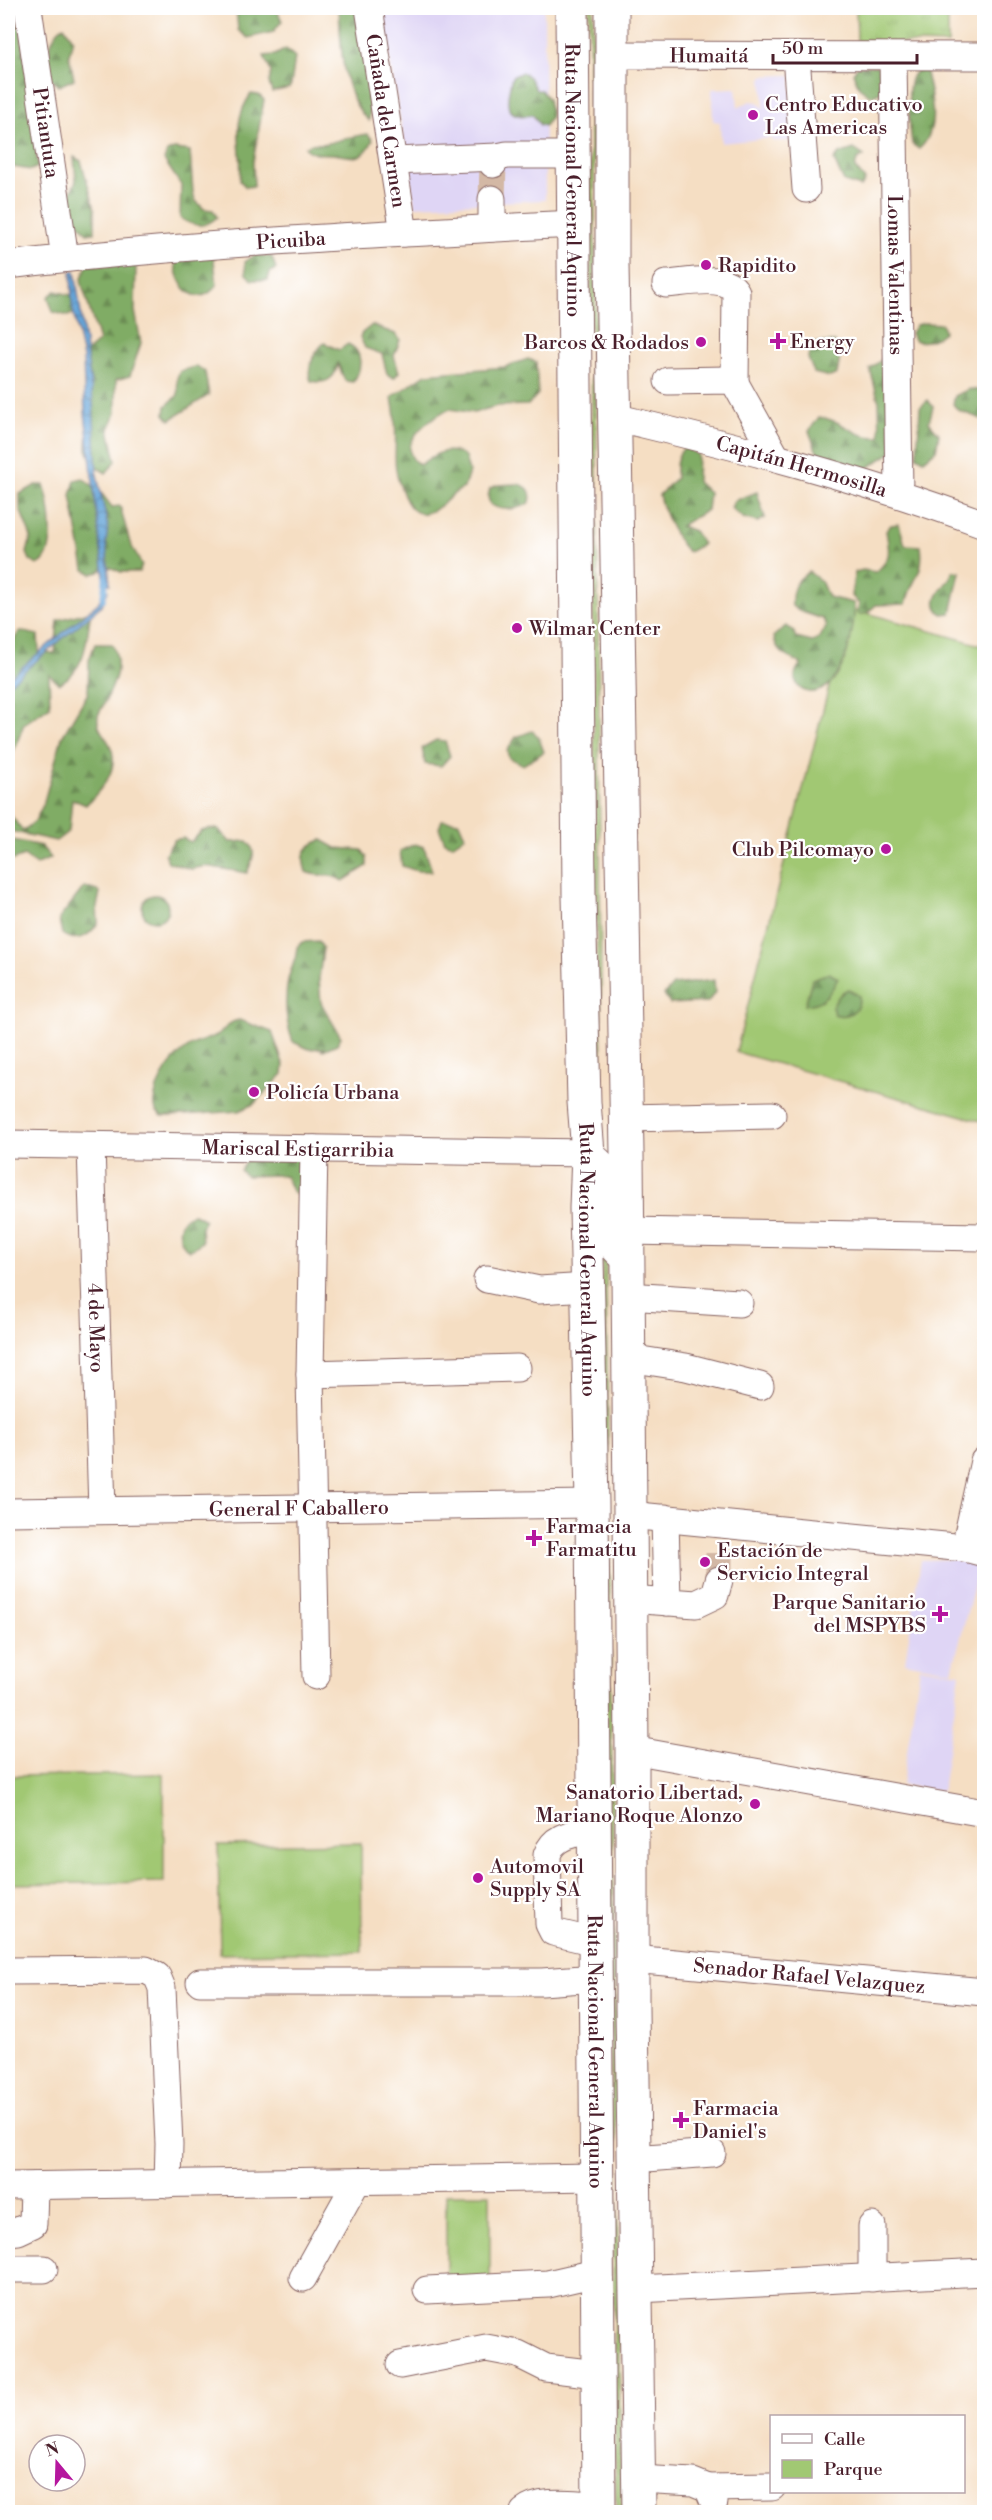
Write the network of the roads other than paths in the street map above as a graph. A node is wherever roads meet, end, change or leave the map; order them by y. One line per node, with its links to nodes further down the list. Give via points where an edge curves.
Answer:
1 (28, 8): 16 (street, Pitiantuta)
2 (369, 8): 10 (street, Cañada del Carmen)
3 (572, 8): 9 (highway, Ruta Nacional General Aquino)
4 (612, 8): 5 (highway, Ruta Nacional General Aquino)
5 (613, 55): 6 (street, Humaitá); 21 (highway, Ruta Nacional General Aquino)
6 (796, 56): 8 (street, Humaitá); 11 (street)
7 (984, 56): 8 (street, Humaitá)
8 (893, 57): 23 (street, Lomas Valentinas)
9 (573, 155): 10 (street); 13 (highway, Ruta Nacional General Aquino)
10 (393, 161): 15 (street, Cañada del Carmen)
11 (807, 189)
12 (492, 199): 14 (street)
13 (573, 224): 14 (street, Picuiba); 31 (highway, Ruta Nacional General Aquino, via 579,907)
14 (492, 228): 15 (street, Picuiba)
15 (404, 233): 16 (street, Picuiba)
16 (65, 258): 17 (street, Picuiba)
17 (8, 265)
18 (666, 284): 20 (street, via 723,281 733,285)
19 (668, 381): 20 (street)
20 (735, 383): 22 (street)
21 (614, 417): 22 (street, Capitán Hermosilla); 25 (highway, Ruta Nacional General Aquino)
22 (775, 455): 23 (street, Capitán Hermosilla)
23 (899, 492): 24 (street, Capitán Hermosilla)
24 (984, 524)
25 (625, 1081): 27 (highway, Ruta Nacional General Aquino); 31 (highway, via 609,1107 607,1137)
26 (772, 1115): 27 (street)
27 (626, 1118): 33 (highway, Ruta Nacional General Aquino)
28 (8, 1144): 29 (street, Mariscal Estigarribia)
29 (91, 1146): 30 (street, Mariscal Estigarribia); 45 (street, 4 de Mayo)
30 (314, 1149): 31 (street, Mariscal Estigarribia); 40 (street)
31 (588, 1153): 33 (street, via 601,1161 608,1172 610,1239 615,1250); 35 (highway, Ruta Nacional General Aquino)
32 (984, 1237): 33 (street)
33 (627, 1246): 36 (highway, Ruta Nacional General Aquino)
34 (487, 1278): 35 (street, via 539,1290)
35 (588, 1287): 43 (highway, Ruta Nacional General Aquino)
36 (627, 1296): 37 (street); 38 (highway, Ruta Nacional General Aquino)
37 (739, 1303)
38 (628, 1358): 41 (street, via 686,1367); 47 (highway, Ruta Nacional General Aquino)
39 (517, 1368): 40 (street)
40 (310, 1374): 44 (street)
41 (760, 1386)
42 (984, 1461): 49 (street)
43 (592, 1504): 44 (street, General F Caballero); 56 (highway, Ruta Nacional General Aquino)
44 (312, 1507): 45 (street, General F Caballero); 53 (street)
45 (102, 1510): 46 (street, General F Caballero)
46 (8, 1512)
47 (629, 1515): 48 (street); 51 (highway, Ruta Nacional General Aquino)
48 (665, 1518): 49 (street, via 719,1533); 52 (street)
49 (975, 1550)
50 (719, 1580): 52 (street, via 715,1595 706,1601)
51 (630, 1599): 52 (street); 54 (highway, Ruta Nacional General Aquino)
52 (667, 1602)
53 (316, 1676)
54 (632, 1750): 55 (street); 58 (highway, Ruta Nacional General Aquino)
55 (984, 1813)
56 (595, 1829): 57 (highway, Ruta Nacional General Aquino); 57 (street, via 559,1838 547,1855 549,1924 553,1932)
57 (596, 1942): 60 (highway, Ruta Nacional General Aquino)
58 (633, 1959): 62 (street, Senador Rafael Velazquez); 64 (highway, Ruta Nacional General Aquino)
59 (8, 1971): 67 (street, via 146,1970 157,1976 162,1988)
60 (596, 1978): 61 (street, via 542,1982); 65 (highway, Ruta Nacional General Aquino)
61 (200, 1982)
62 (984, 1992)
63 (712, 2152): 64 (street)
64 (634, 2159): 78 (highway, Ruta Nacional General Aquino)
65 (595, 2177): 66 (street); 75 (highway, Ruta Nacional General Aquino)
66 (357, 2181): 67 (street); 77 (street)
67 (168, 2184): 69 (street)
68 (8, 2186): 69 (street)
69 (34, 2186): 71 (street, via 33,2224)
70 (872, 2226): 76 (street)
71 (8, 2232)
72 (8, 2269): 73 (street)
73 (45, 2269)
74 (984, 2272): 76 (street)
75 (596, 2273): 79 (street, via 548,2284); 81 (highway, Ruta Nacional General Aquino)
76 (872, 2277): 78 (street)
77 (303, 2278)
78 (637, 2289): 82 (highway, Ruta Nacional General Aquino)
79 (427, 2290)
80 (400, 2366): 81 (street, via 486,2348 518,2354 546,2368)
81 (597, 2374): 85 (highway, Ruta Nacional General Aquino)
82 (639, 2479): 83 (street, via 693,2482 711,2495); 87 (highway, Ruta Nacional General Aquino)
83 (770, 2487)
84 (564, 2509): 85 (street); 86 (street, via 531,2507)
85 (598, 2509)
86 (524, 2512)
87 (639, 2512)

